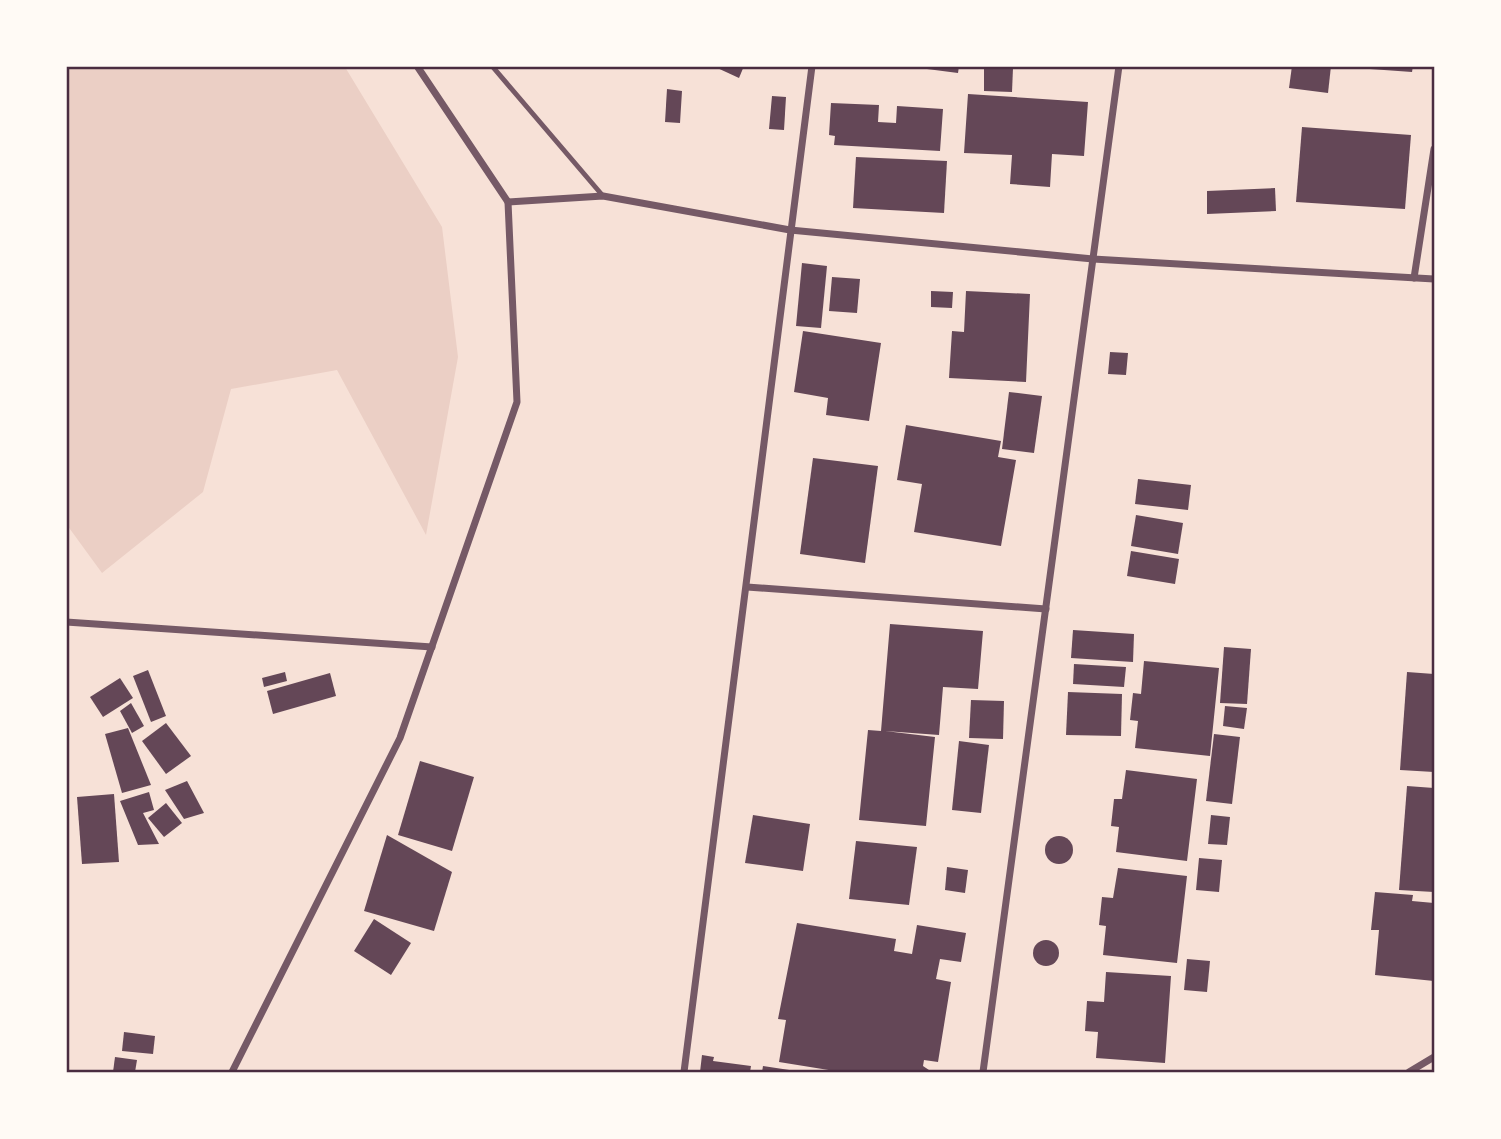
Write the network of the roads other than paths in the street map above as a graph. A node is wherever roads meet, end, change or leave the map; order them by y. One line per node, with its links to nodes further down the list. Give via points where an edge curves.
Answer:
1 (417, 66): 7 (street)
2 (492, 66): 6 (lane)
3 (812, 66): 8 (street)
4 (1119, 66): 9 (street)
5 (1434, 149): 10 (street)
6 (603, 196): 7 (street); 8 (street)
7 (508, 202): 15 (street, via 517,402)
8 (790, 230): 9 (street); 12 (street)
9 (1093, 259): 10 (street); 13 (street)
10 (1414, 278): 11 (street)
11 (1434, 279)
12 (747, 587): 13 (street); 18 (street)
13 (1046, 609): 19 (street)
14 (66, 622): 15 (street)
15 (432, 647): 17 (street, via 400,738)
16 (1434, 1057): 20 (street)
17 (232, 1073)
18 (684, 1073)
19 (983, 1073)
20 (1409, 1073)

